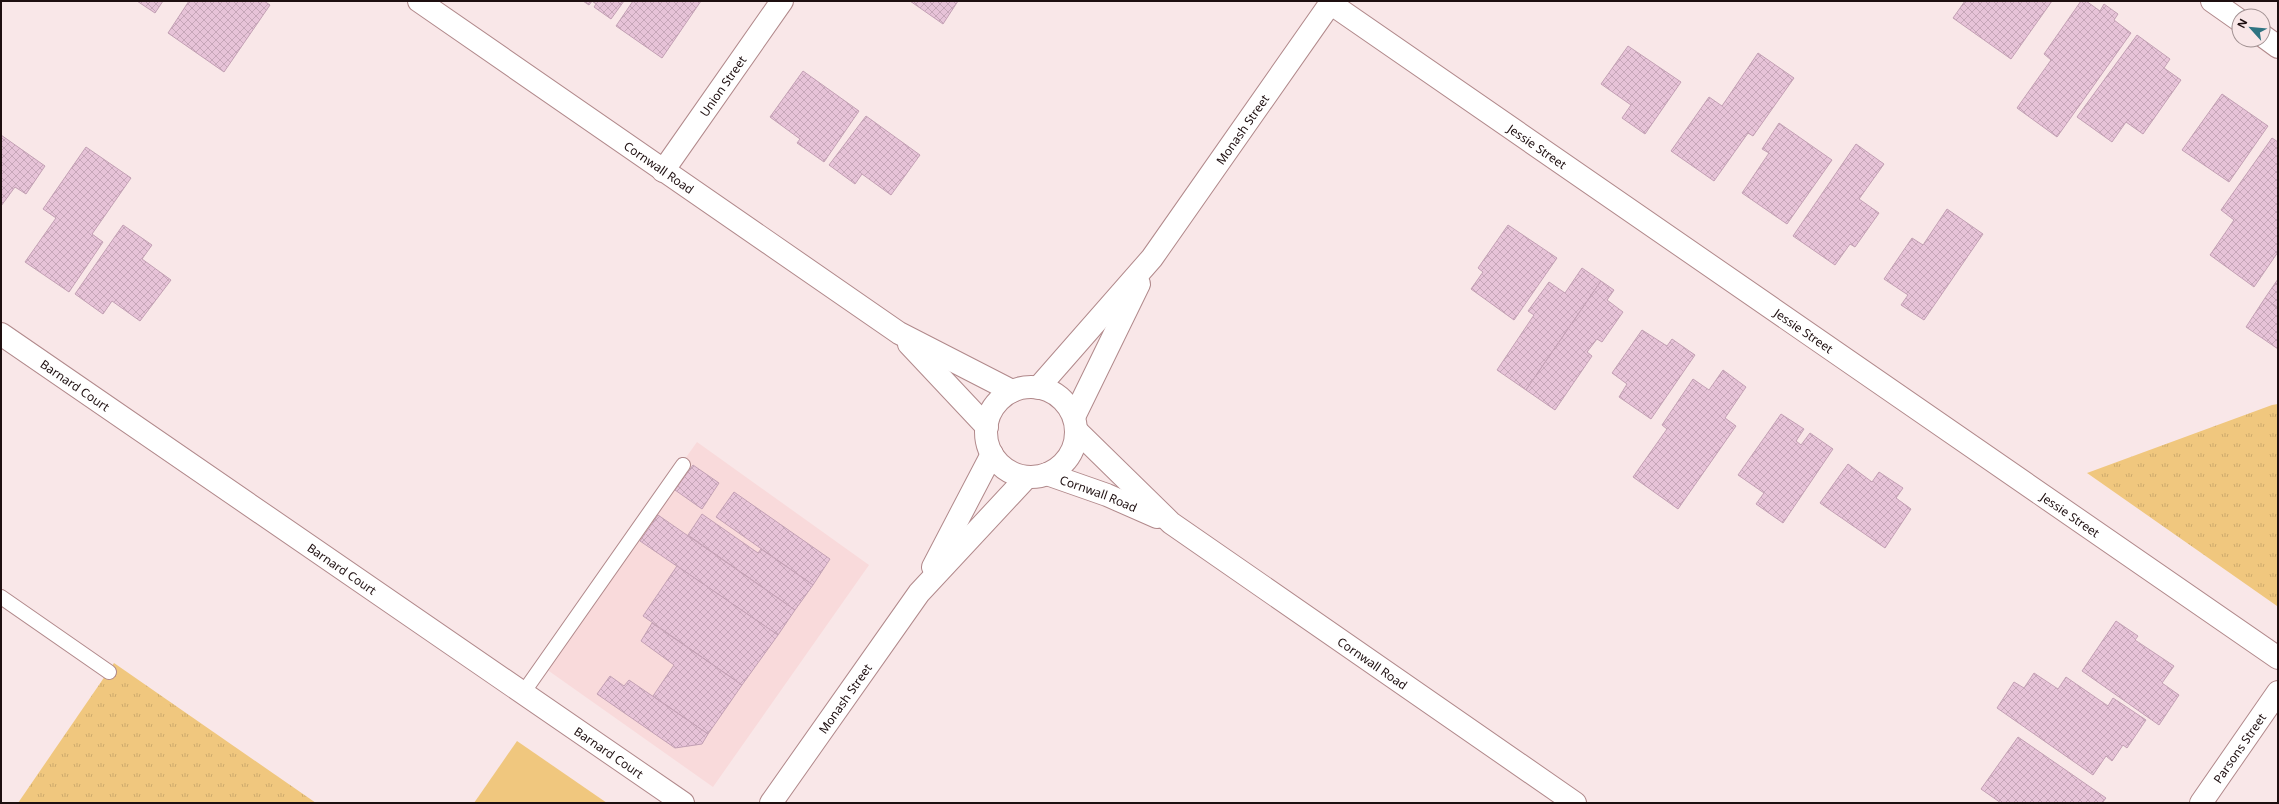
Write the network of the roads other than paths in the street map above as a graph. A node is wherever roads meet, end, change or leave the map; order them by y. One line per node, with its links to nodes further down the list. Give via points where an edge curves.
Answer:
1 (419, 1): 6 (street, Cornwall Road)
2 (782, 1): 6 (street, Union Street)
3 (2212, 1): 5 (street)
4 (1331, 2): 7 (street, Monash Street); 20 (street, Jessie Street)
5 (2231, 14)
6 (663, 171): 8 (street, Cornwall Road)
7 (1152, 258): 10 (street, Monash Street); 12 (street, Monash Street)
8 (899, 333): 11 (street, Cornwall Road); 13 (street, Cornwall Road)
9 (1, 334): 23 (street, Barnard Court)
10 (1038, 388): 11 (street); 12 (street, via 1058,395 1067,404)
11 (1012, 391): 13 (street, via 1000,400 991,412)
12 (1075, 424): 16 (street, via 1075,444 1069,457 1059,467); 17 (street, Cornwall Road)
13 (987, 427): 14 (street, via 988,446)
14 (992, 454): 16 (street, via 1007,470); 18 (street, Monash Street)
15 (683, 465): 23 (lane)
16 (1037, 476): 17 (street, Cornwall Road, via 1107,495); 18 (street, Monash Street)
17 (1171, 523): 24 (street, Cornwall Road)
18 (919, 593): 26 (street, Monash Street)
19 (1, 597): 21 (lane)
20 (2278, 658)
21 (109, 672)
22 (2278, 692): 28 (street, Parsons Street)
23 (523, 693): 25 (street, Barnard Court)
24 (1546, 795): 27 (street, Cornwall Road)
25 (683, 803)
26 (772, 803)
27 (1575, 803)
28 (2201, 803)

